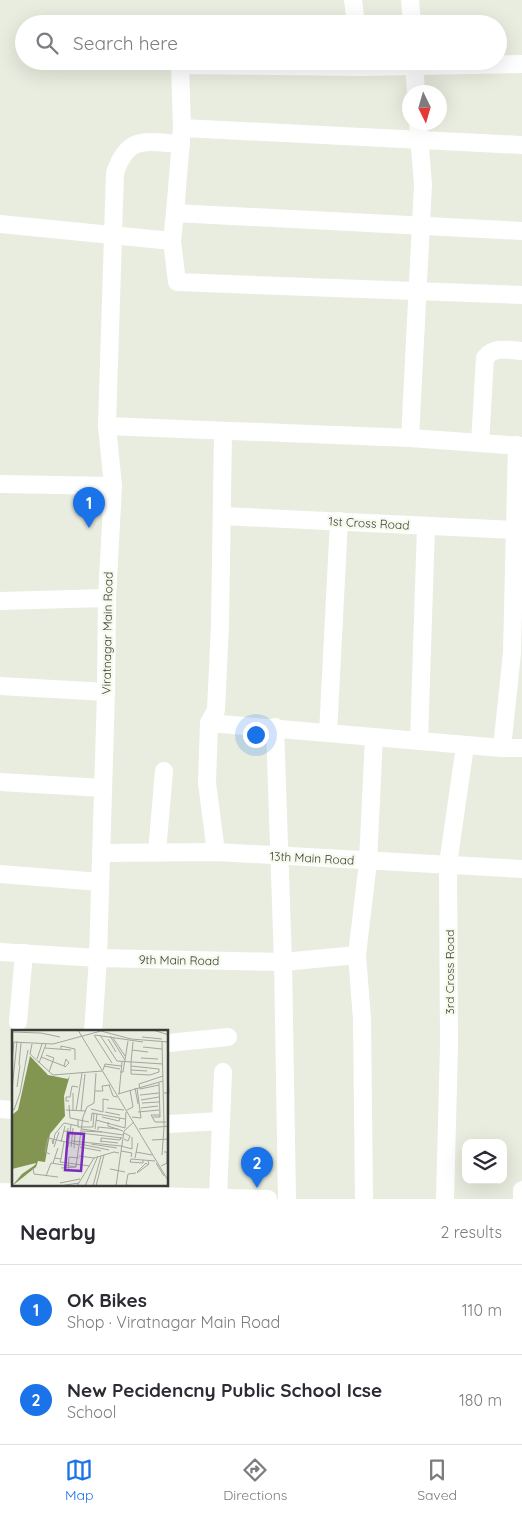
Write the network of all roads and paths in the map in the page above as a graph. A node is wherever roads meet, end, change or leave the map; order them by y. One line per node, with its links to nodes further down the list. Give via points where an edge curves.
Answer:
1 (353, 0): 3 (street)
2 (410, 0): 4 (street)
3 (355, 15)
4 (411, 15)
5 (507, 64): 6 (street)
6 (522, 64)
7 (180, 70): 11 (street)
8 (414, 70): 9 (street)
9 (416, 85)
10 (419, 131): 11 (street, Viratnagar Main Road); 12 (street, Viratnagar Main Road); 15 (street, via 423,185)
11 (182, 136): 13 (street); 17 (street, Viratnagar Main Road, via 141,142 128,147 120,156 114,173)
12 (522, 145)
13 (176, 213): 15 (street); 18 (street)
14 (0, 224): 17 (street)
15 (421, 226): 16 (street); 19 (street)
16 (522, 232)
17 (113, 234): 18 (street); 22 (street, Viratnagar Main Road)
18 (172, 241): 19 (street, via 177,282)
19 (418, 291): 20 (street); 24 (street)
20 (522, 295)
21 (522, 351): 25 (street, via 497,350 485,358)
22 (107, 426): 23 (street); 28 (street, Viratnagar Main Road)
23 (223, 431): 24 (street); 29 (street)
24 (410, 438): 25 (street)
25 (480, 443): 26 (street)
26 (519, 445): 32 (street)
27 (0, 484): 28 (street)
28 (113, 486): 33 (street, Viratnagar Main Road)
29 (222, 516): 30 (street, 1st Cross Road); 37 (street, via 216,710)
30 (339, 521): 31 (street, 1st Cross Road); 39 (street)
31 (426, 526): 32 (street, 1st Cross Road); 41 (street)
32 (515, 530): 43 (street, via 512,653)
33 (107, 598): 34 (street); 36 (street, Viratnagar Main Road)
34 (0, 601)
35 (0, 686): 36 (street)
36 (106, 692): 47 (street, Viratnagar Main Road)
37 (209, 723): 38 (street); 49 (street, via 207,783)
38 (276, 727): 39 (street); 51 (street)
39 (328, 733): 40 (street)
40 (374, 737): 41 (street); 52 (street)
41 (419, 741): 42 (street)
42 (465, 746): 43 (street); 53 (street, 3rd Cross Road)
43 (502, 748): 44 (street)
44 (522, 748)
45 (164, 772): 48 (street)
46 (0, 782): 47 (street)
47 (103, 788): 50 (street, Viratnagar Main Road)
48 (157, 852): 49 (street, 13th Main Road); 50 (street, 13th Main Road)
49 (216, 852): 51 (street, 13th Main Road)
50 (101, 853): 56 (street, Viratnagar Main Road)
51 (280, 856): 52 (street, 13th Main Road); 61 (street)
52 (368, 862): 53 (street, 13th Main Road); 59 (street)
53 (448, 864): 54 (street, 13th Main Road); 76 (street, 3rd Cross Road, via 449,1046)
54 (522, 869)
55 (0, 874): 56 (street)
56 (100, 882): 60 (street, Viratnagar Main Road)
57 (0, 952): 58 (street, 9th Main Road)
58 (24, 953): 60 (street, 9th Main Road); 62 (street)
59 (357, 956): 61 (street, 9th Main Road); 75 (street, via 362,1019)
60 (98, 958): 61 (street, 9th Main Road); 63 (street, Viratnagar Main Road)
61 (284, 962): 74 (street)
62 (18, 1022)
63 (93, 1030)
64 (228, 1037): 65 (street)
65 (169, 1043)
66 (223, 1072): 67 (street)
67 (221, 1121): 68 (street); 72 (street)
68 (169, 1124)
69 (522, 1190): 77 (street)
70 (0, 1192): 71 (street)
71 (83, 1192): 72 (street)
72 (218, 1198): 73 (street)
73 (268, 1199)
74 (286, 1199)
75 (364, 1199)
76 (445, 1199)
77 (522, 1199)

